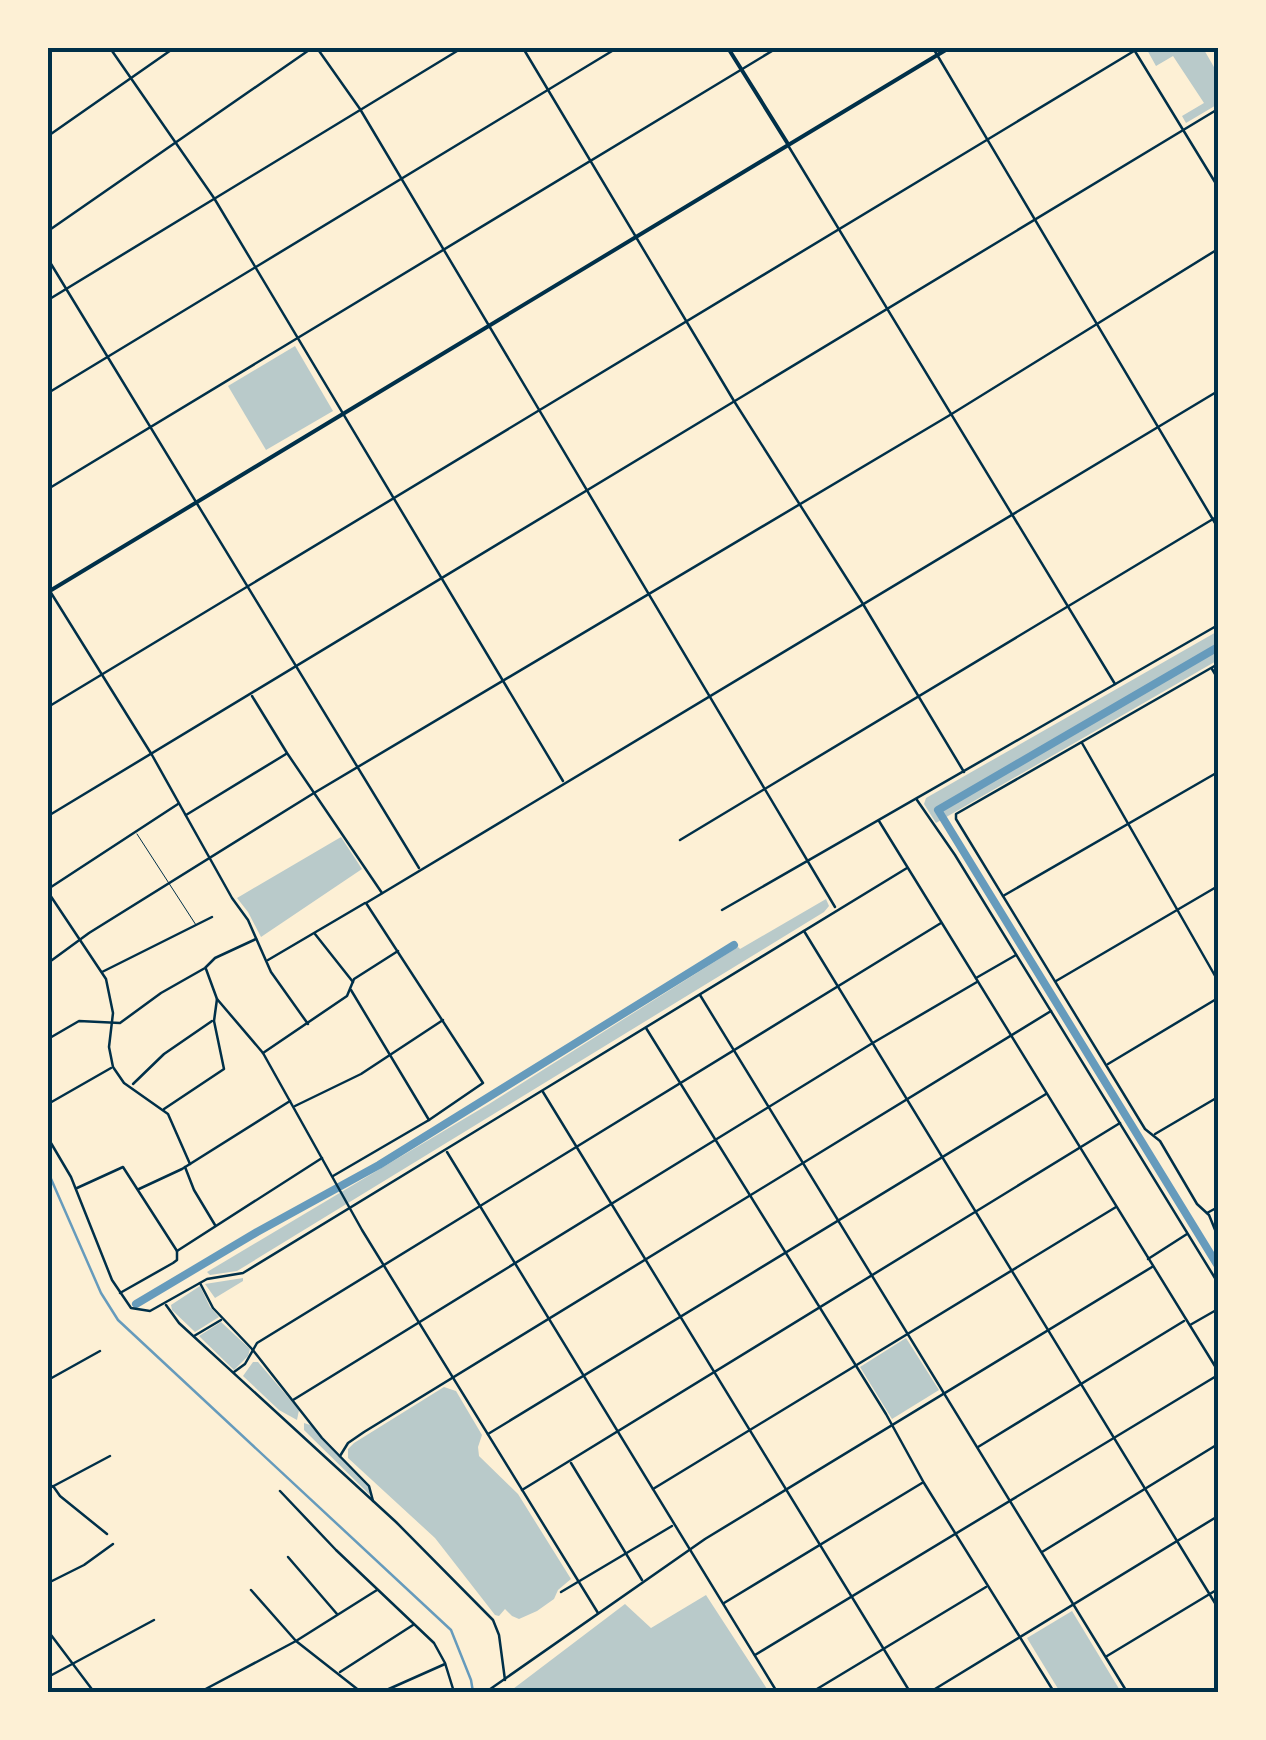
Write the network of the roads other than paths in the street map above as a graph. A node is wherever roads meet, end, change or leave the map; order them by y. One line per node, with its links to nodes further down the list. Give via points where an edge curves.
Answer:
1 (110, 48): 14 (street)
2 (174, 48): 14 (street)
3 (314, 48): 16 (street); 21 (street)
4 (462, 48): 16 (street)
5 (523, 48): 15 (street)
6 (617, 48): 15 (street)
7 (728, 48): 13 (main road)
8 (777, 48): 13 (street)
9 (934, 48): 12 (street)
10 (949, 48): 12 (main road)
11 (1135, 48): 18 (street); 20 (street)
12 (938, 54): 20 (street); 22 (main road)
13 (741, 69): 22 (main road); 23 (street)
14 (131, 78): 19 (street); 21 (street)
15 (548, 90): 23 (street); 24 (street)
16 (360, 109): 24 (street); 26 (street)
17 (1218, 109): 18 (street)
18 (1184, 130): 25 (street); 27 (street)
19 (48, 136)
20 (988, 138): 27 (street); 28 (street)
21 (175, 142): 26 (street); 29 (street)
22 (788, 144): 28 (street); 30 (main road)
23 (590, 161): 30 (street); 31 (street)
24 (400, 179): 31 (street); 34 (street)
25 (1218, 187)
26 (214, 198): 34 (street); 35 (street)
27 (1036, 218): 37 (street); 39 (street)
28 (838, 229): 37 (street); 38 (street)
29 (48, 231)
30 (636, 236): 38 (street); 40 (main road)
31 (444, 249): 40 (street); 41 (street)
32 (1218, 249): 39 (street)
33 (48, 259): 35 (street)
34 (254, 268): 41 (street); 42 (street)
35 (67, 288): 36 (street); 42 (street)
36 (48, 300)
37 (886, 309): 45 (street); 48 (street)
38 (686, 321): 45 (street); 46 (street)
39 (1097, 324): 48 (street); 50 (street)
40 (489, 326): 46 (street); 47 (main road)
41 (297, 338): 47 (street); 49 (street)
42 (108, 356): 44 (street); 49 (street)
43 (1218, 391): 50 (street)
44 (48, 392)
45 (734, 401): 52 (street); 55 (street)
46 (540, 409): 52 (street); 53 (street)
47 (342, 414): 53 (street); 54 (main road)
48 (950, 415): 55 (street); 56 (street)
49 (151, 427): 51 (street); 54 (street)
50 (1158, 429): 56 (street); 58 (street)
51 (48, 490)
52 (588, 490): 60 (street); 63 (street)
53 (393, 498): 60 (street); 61 (street)
54 (196, 502): 61 (street); 62 (main road)
55 (798, 503): 63 (street); 64 (street)
56 (1011, 516): 64 (street); 65 (street)
57 (1218, 516): 58 (street)
58 (1213, 520): 59 (street); 65 (street)
59 (1218, 528)
60 (441, 578): 68 (street); 72 (street)
61 (247, 585): 68 (street); 70 (street)
62 (48, 590): 70 (street)
63 (647, 594): 72 (street); 75 (street)
64 (864, 604): 75 (street); 76 (street)
65 (1067, 607): 73 (street); 76 (street)
66 (1218, 625): 73 (street)
67 (1218, 664): 69 (street)
68 (295, 667): 74 (street); 81 (street)
69 (1212, 668): 71 (street); 78 (street)
70 (100, 675): 77 (street); 80 (street)
71 (1218, 679)
72 (504, 682): 81 (street); 84 (street)
73 (1115, 684): 82 (street)
74 (252, 695): 79 (street); 80 (street)
75 (708, 696): 84 (street); 85 (street)
76 (919, 696): 82 (street); 85 (street)
77 (48, 707)
78 (1081, 741): 92 (street); 103 (street, via 956,814)
79 (287, 753): 86 (street); 89 (street)
80 (152, 755): 88 (street); 90 (street)
81 (357, 769): 86 (street); 98 (street)
82 (964, 772): 87 (street)
83 (1218, 772): 92 (street)
84 (564, 782): 98 (street)
85 (764, 789): 94 (street); 96 (street)
86 (314, 793): 95 (street); 102 (street)
87 (916, 799): 91 (street); 116 (street)
88 (180, 803): 89 (street); 93 (street)
89 (185, 815): 95 (street)
90 (48, 816)
91 (879, 822): 96 (street); 97 (street)
92 (1128, 823): 103 (street); 106 (street)
93 (136, 832): 99 (lane); 101 (street)
94 (680, 840)
95 (211, 858): 99 (street); 113 (street)
96 (808, 862): 105 (street); 107 (street)
97 (907, 868): 105 (street); 109 (street)
98 (420, 870): 102 (street)
99 (170, 883): 110 (lane); 114 (street)
100 (1218, 886): 106 (street)
101 (48, 890): 114 (street)
102 (382, 893): 104 (street)
103 (1004, 896): 122 (street)
104 (366, 902): 112 (street); 115 (street)
105 (836, 909): 111 (street)
106 (1178, 909): 122 (street); 123 (street)
107 (722, 910)
108 (212, 917): 110 (street)
109 (942, 924): 121 (street); 125 (street)
110 (196, 925): 120 (street)
111 (804, 930): 125 (street); 127 (street)
112 (314, 933): 117 (street); 124 (street)
113 (257, 938): 117 (street); 119 (street)
114 (79, 939): 118 (street); 120 (street)
115 (400, 950): 124 (street); 131 (street)
116 (1016, 955): 121 (street); 130 (street)
117 (266, 961): 134 (street)
118 (48, 963)
119 (205, 968): 129 (street); 133 (street)
120 (102, 972): 133 (street)
121 (976, 980): 136 (street); 138 (street)
122 (1056, 981): 142 (street)
123 (1218, 981)
124 (352, 982): 126 (street)
125 (838, 987): 138 (street); 139 (street)
126 (350, 989): 134 (street); 141 (street)
127 (699, 994): 135 (street); 139 (street)
128 (1218, 998): 142 (street)
129 (217, 999): 132 (street); 140 (street)
130 (1051, 1011): 136 (street); 156 (street)
131 (444, 1019): 141 (street); 155 (street, via 483,1083)
132 (214, 1021): 145 (street); 154 (street, via 222,1072)
133 (111, 1024): 137 (street, via 79,1021); 143 (street)
134 (308, 1024): 140 (street)
135 (646, 1027): 144 (street); 146 (street)
136 (1013, 1036): 147 (street); 150 (street)
137 (48, 1039)
138 (871, 1044): 150 (street); 153 (street)
139 (735, 1050): 144 (street); 153 (street)
140 (263, 1053): 149 (street)
141 (389, 1057): 152 (street); 155 (street)
142 (1107, 1064): 157 (street)
143 (113, 1068): 145 (street); 151 (street)
144 (680, 1083): 159 (street); 160 (street)
145 (130, 1086): 154 (street)
146 (542, 1091): 160 (street); 162 (street)
147 (1046, 1094): 161 (street); 164 (street)
148 (1218, 1097): 157 (street)
149 (291, 1100): 152 (street); 166 (street)
150 (906, 1100): 164 (street); 165 (street)
151 (48, 1104)
152 (295, 1106): 163 (street)
153 (769, 1107): 159 (street); 165 (street)
154 (164, 1110): 166 (street)
155 (429, 1120): 167 (street)
156 (1120, 1123): 161 (street); 180 (street)
157 (1154, 1134): 176 (street)
158 (48, 1138): 168 (street)
159 (715, 1140): 170 (street); 171 (street)
160 (576, 1146): 171 (street); 172 (street)
161 (1081, 1148): 174 (street); 177 (street)
162 (445, 1150): 172 (street); 173 (street)
163 (323, 1157): 167 (street); 179 (street)
164 (942, 1157): 177 (street); 178 (street)
165 (804, 1162): 170 (street); 178 (street)
166 (187, 1166): 169 (street); 179 (street)
167 (335, 1178): 173 (street)
168 (75, 1189): 169 (street, via 123,1168); 193 (street)
169 (139, 1189): 182 (street)
170 (749, 1196): 183 (street); 185 (street)
171 (612, 1203): 185 (street); 186 (street)
172 (480, 1206): 186 (street); 187 (street)
173 (350, 1207): 187 (street); 191 (street, via 243,1273)
174 (1116, 1207): 184 (street); 189 (street)
175 (1218, 1207): 176 (street)
176 (1207, 1213): 181 (street)
177 (976, 1214): 189 (street); 190 (street)
178 (838, 1220): 183 (street); 190 (street)
179 (216, 1226): 182 (street)
180 (1189, 1233): 184 (street); 192 (street)
181 (1218, 1237)
182 (177, 1251): 193 (street, via 174,1263)
183 (784, 1252): 195 (street); 197 (street)
184 (1148, 1259): 188 (street)
185 (646, 1260): 197 (street); 198 (street)
186 (514, 1263): 198 (street); 201 (street)
187 (384, 1264): 201 (street); 206 (street)
188 (1152, 1267): 200 (street); 203 (street)
189 (1010, 1269): 203 (street); 204 (street)
190 (872, 1276): 195 (street); 204 (street)
191 (200, 1283): 194 (street); 199 (street)
192 (1218, 1283)
193 (120, 1293): 194 (street, via 138,1311)
194 (165, 1304): 205 (street)
195 (819, 1309): 208 (street); 210 (street)
196 (1218, 1309): 202 (street)
197 (680, 1316): 210 (street); 212 (street)
198 (549, 1318): 212 (street); 213 (street)
199 (222, 1319): 205 (street); 206 (street)
200 (1185, 1320): 202 (street); 215 (street)
201 (418, 1322): 213 (street); 217 (street)
202 (1190, 1326): 211 (street)
203 (1048, 1330): 215 (street); 216 (street)
204 (907, 1333): 208 (street); 216 (street)
205 (194, 1336): 209 (street)
206 (252, 1349): 209 (street); 217 (street)
207 (100, 1350): 214 (street)
208 (854, 1365): 218 (street); 219 (street)
209 (234, 1372): 237 (street)
210 (714, 1372): 219 (street); 220 (street)
211 (1218, 1373): 222 (street)
212 (584, 1376): 220 (street); 221 (street)
213 (452, 1378): 221 (street); 226 (street, via 348,1443)
214 (48, 1380)
215 (1081, 1385): 222 (street); 224 (street)
216 (943, 1393): 218 (street); 224 (street)
217 (294, 1400): 226 (street)
218 (892, 1424): 228 (street); 234 (street)
219 (748, 1431): 233 (street); 234 (street)
220 (618, 1432): 227 (street); 233 (street)
221 (487, 1434): 232 (street)
222 (1114, 1437): 230 (street); 236 (street)
223 (1218, 1444): 230 (street)
224 (977, 1448): 236 (street)
225 (110, 1456): 229 (street)
226 (340, 1456): 237 (street, via 370,1488)
227 (570, 1462): 232 (street); 247 (street)
228 (924, 1483): 241 (street); 244 (street)
229 (53, 1486): 231 (street); 240 (street)
230 (1146, 1488): 242 (street); 246 (street)
231 (48, 1489)
232 (521, 1490): 249 (street)
233 (652, 1490): 239 (street)
234 (786, 1490): 244 (street); 245 (street)
235 (280, 1491): 253 (street)
236 (1010, 1501): 241 (street); 246 (street)
237 (374, 1503): 276 (street, via 496,1624)
238 (1218, 1516): 242 (street)
239 (674, 1525): 245 (street); 247 (street)
240 (107, 1534)
241 (956, 1534): 252 (street); 258 (street)
242 (1177, 1542): 257 (street); 260 (street)
243 (113, 1544): 251 (street)
244 (819, 1544): 258 (street); 259 (street)
245 (690, 1550): 250 (street); 259 (street)
246 (1040, 1553): 260 (street)
247 (628, 1555): 249 (street); 250 (street)
248 (288, 1557): 263 (street)
249 (579, 1582): 256 (street); 262 (street)
250 (644, 1582): 262 (street)
251 (48, 1584)
252 (988, 1586): 267 (street); 269 (street)
253 (378, 1589): 263 (street); 265 (street)
254 (1218, 1589): 257 (street)
255 (251, 1590): 268 (street)
256 (562, 1592)
257 (1209, 1594): 261 (street); 271 (street)
258 (852, 1598): 269 (street); 270 (street)
259 (722, 1604): 270 (street)
260 (1073, 1605): 267 (street); 271 (street)
261 (1218, 1608)
262 (598, 1614): 276 (street)
263 (338, 1615): 268 (street)
264 (154, 1620): 272 (street)
265 (414, 1624): 273 (street); 274 (street)
266 (48, 1630): 272 (street)
267 (1019, 1638): 286 (street); 287 (street)
268 (296, 1641): 274 (street); 278 (street)
269 (884, 1650): 284 (street); 285 (street)
270 (754, 1656): 283 (street)
271 (1106, 1657): 288 (street)
272 (73, 1664): 275 (street); 277 (street)
273 (445, 1664): 280 (street); 281 (street)
274 (339, 1673): 279 (street)
275 (48, 1677)
276 (505, 1680): 282 (street)
277 (94, 1692)
278 (200, 1692)
279 (361, 1692)
280 (386, 1692)
281 (454, 1692)
282 (486, 1692)
283 (776, 1692)
284 (812, 1692)
285 (910, 1692)
286 (930, 1692)
287 (1051, 1692)
288 (1127, 1692)

